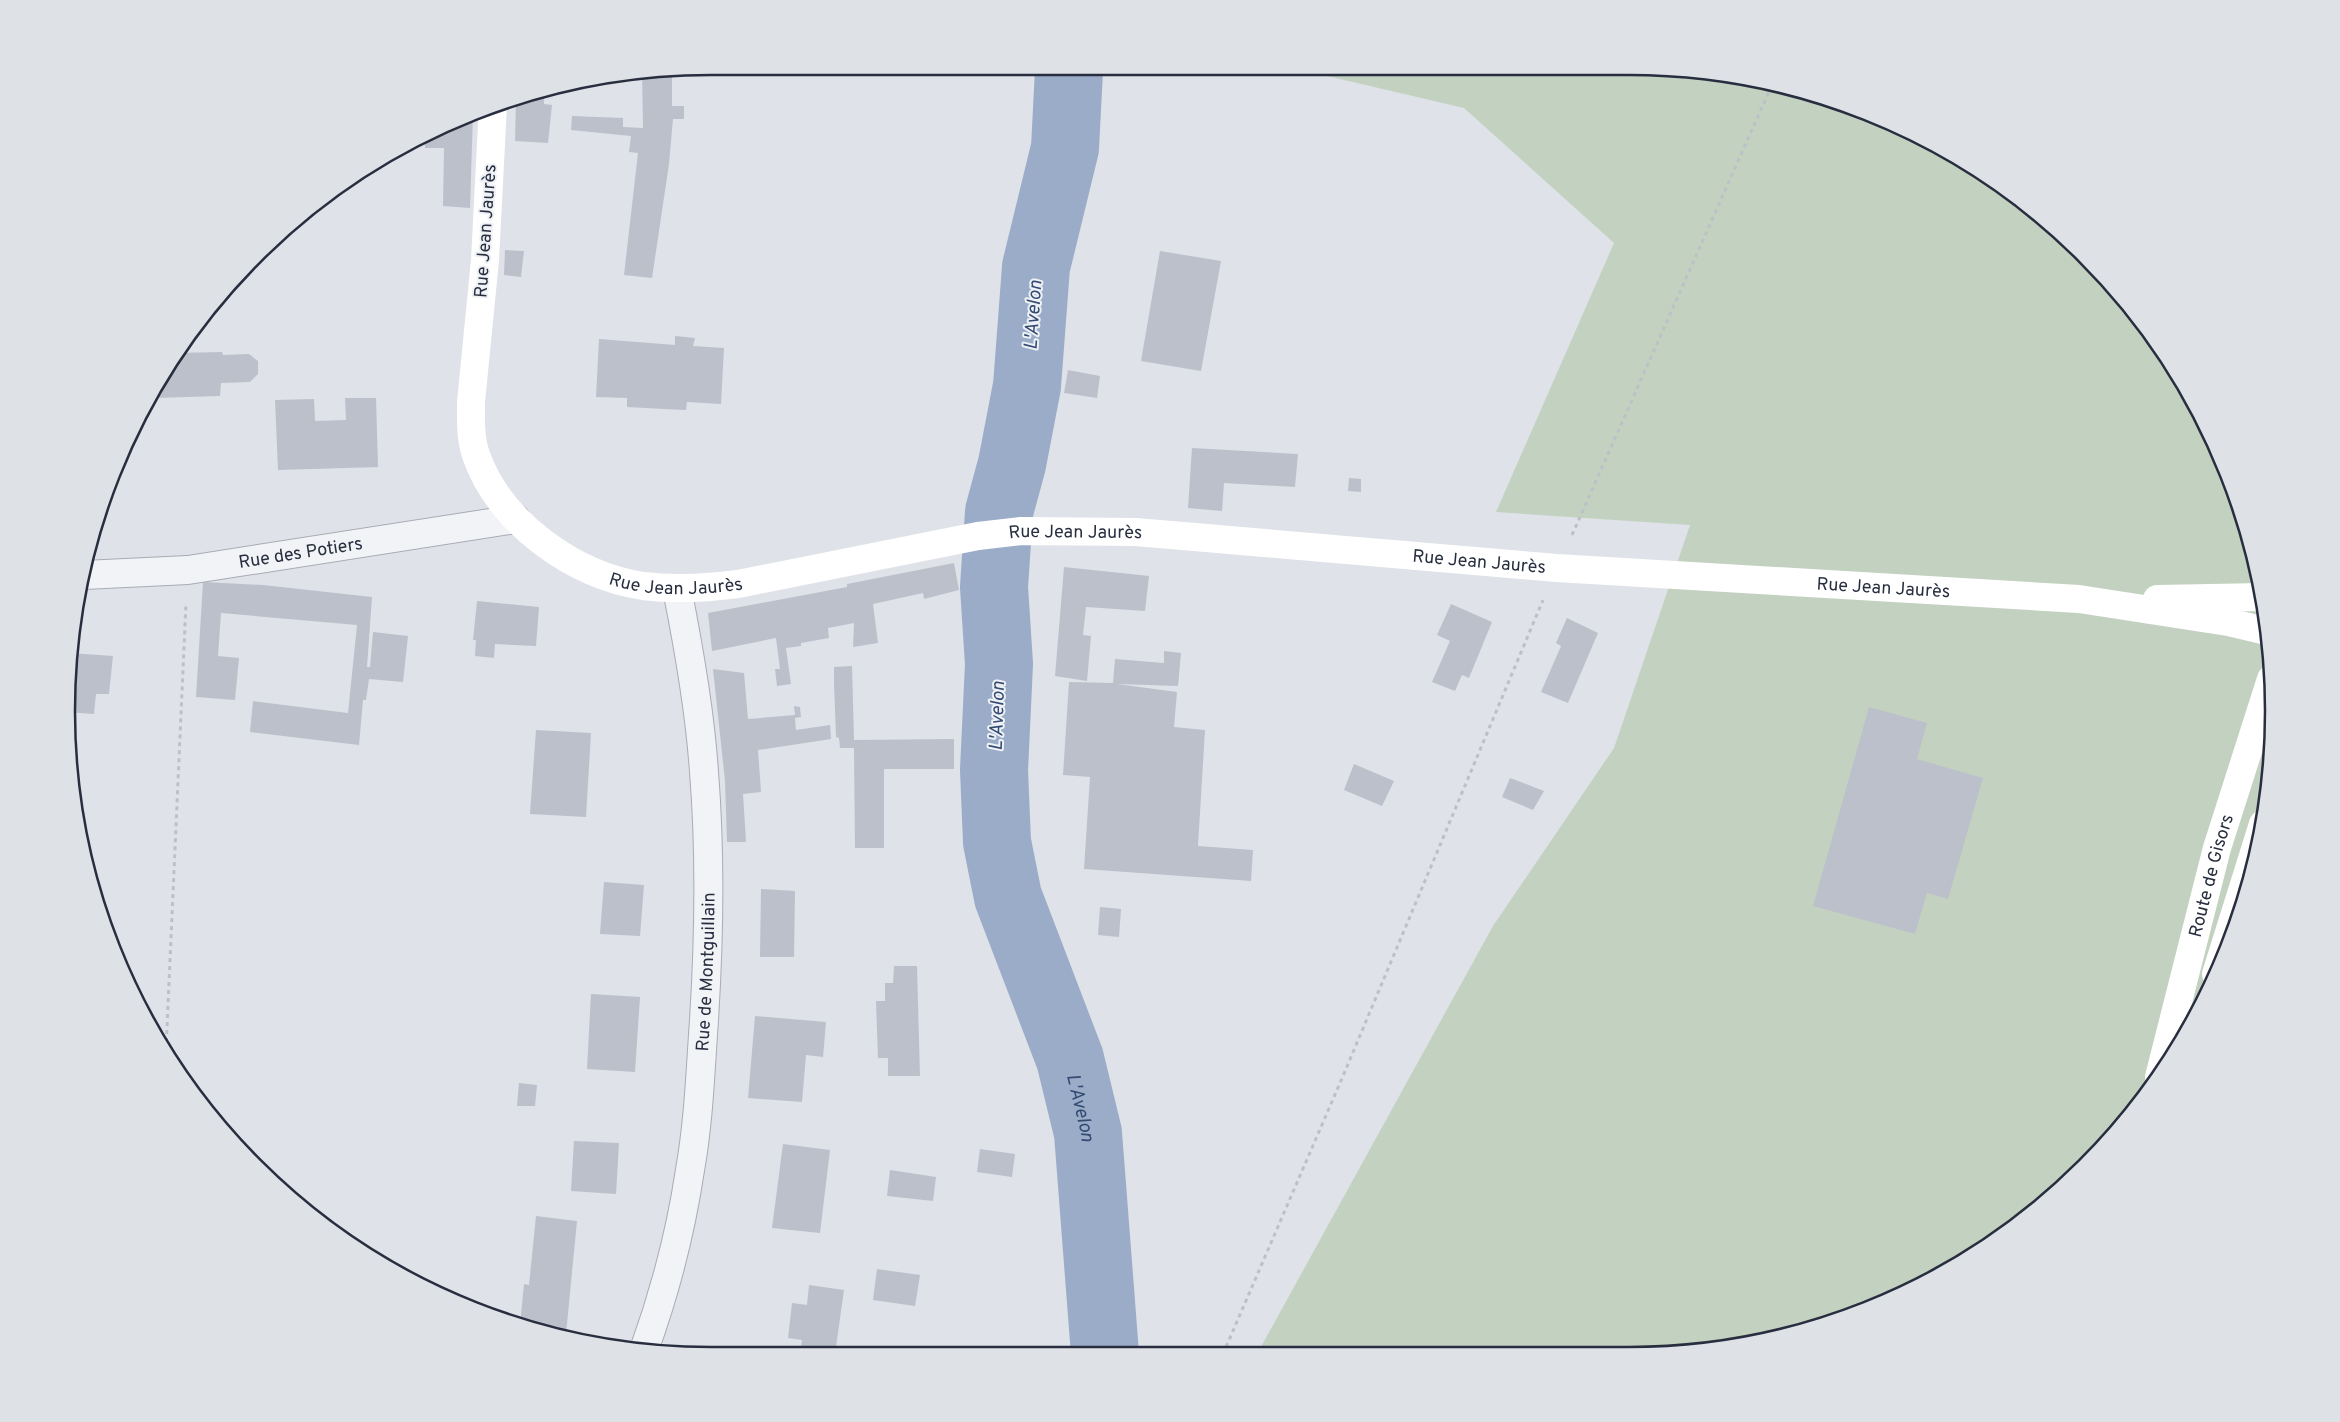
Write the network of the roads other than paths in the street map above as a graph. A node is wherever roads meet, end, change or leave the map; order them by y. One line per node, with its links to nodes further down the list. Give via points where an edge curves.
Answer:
1 (493, 114): 2 (street, Rue Jean Jaurès, via 485,260 472,377 471,424 476,455)
2 (516, 519): 3 (street, Rue des Potiers, via 188,570); 4 (street, Rue Jean Jaurès, via 558,552 588,569 624,581)
3 (90, 576)
4 (677, 589): 6 (street, Rue Jean Jaurès, via 738,584 958,539 1021,531 1136,532 1557,568); 10 (street, Rue de Montguillain, via 693,679 704,771 707,860 705,1003 690,1170 674,1249)
5 (2255, 597): 6 (street, Rue Jean Jaurès)
6 (2085, 600): 7 (street, Rue Jean Jaurès)
7 (2260, 630)
8 (2265, 696): 9 (street, Route de Gisors, via 2216,848)
9 (2164, 1055)
10 (646, 1344)

